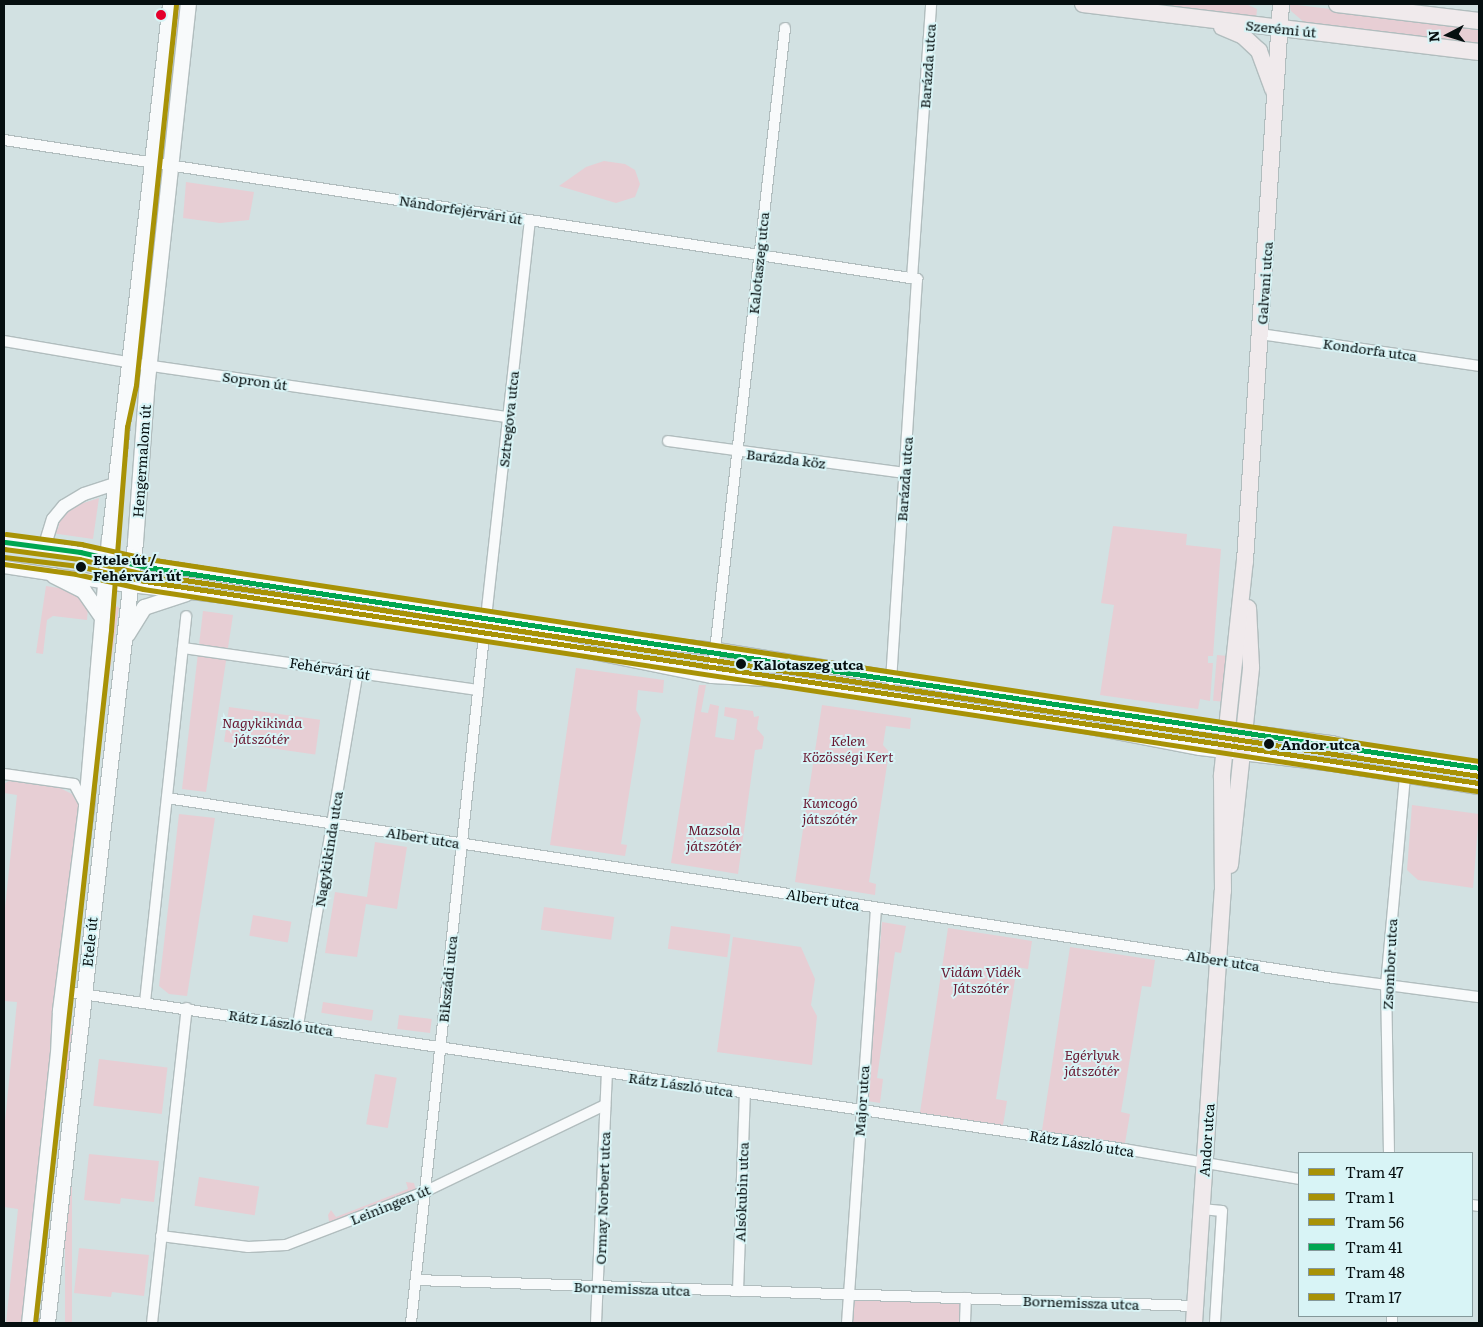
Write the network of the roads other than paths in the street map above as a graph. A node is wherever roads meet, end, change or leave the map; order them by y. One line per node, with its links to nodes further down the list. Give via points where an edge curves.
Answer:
1 (170, 4): 14 (main road, Hengermalom út)
2 (188, 4): 15 (main road, Hengermalom út)
3 (931, 4): 18 (street, Barázda utca)
4 (1083, 4): 8 (main road, Szerémi út)
5 (1281, 4): 10 (main road, Galvani utca)
6 (1337, 4): 7 (main road)
7 (1479, 21)
8 (1211, 22): 10 (main road, Szerémi út); 12 (main road, via 1243,36 1259,51 1272,83)
9 (785, 28): 17 (street, Kalotaszeg utca)
10 (1281, 28): 11 (main road, Szerémi út); 12 (main road, Galvani utca)
11 (1479, 52)
12 (1276, 108): 19 (main road, Galvani utca)
13 (4, 140): 14 (street, Nándorfejérvári út)
14 (154, 164): 15 (street, Nándorfejérvári út); 21 (main road, Hengermalom út)
15 (170, 167): 16 (street, Nándorfejérvári út); 22 (main road, Hengermalom út)
16 (530, 220): 17 (street, Nándorfejérvári út); 24 (street, Sztregova utca)
17 (759, 255): 18 (street, Nándorfejérvári út); 26 (street, Kalotaszeg utca)
18 (915, 279): 27 (street, Barázda utca)
19 (1260, 334): 23 (street, Kondorfa utca); 33 (main road, Galvani utca)
20 (4, 341): 21 (street, Sopron út)
21 (129, 363): 22 (street, Sopron út); 28 (main road, Hengermalom út)
22 (148, 365): 24 (street, Sopron út); 32 (main road, Hengermalom út)
23 (1479, 366)
24 (508, 417): 40 (street, Sztregova utca)
25 (668, 441): 26 (street, Barázda köz)
26 (737, 451): 27 (street, Barázda köz); 45 (street, Kalotaszeg utca)
27 (904, 473): 48 (street, Barázda utca)
28 (115, 484): 30 (street, via 84,494 64,506 53,519); 31 (main road, Hengermalom út)
29 (4, 541): 30 (street)
30 (44, 548): 31 (street)
31 (107, 558): 32 (street); 36 (main road, Hengermalom út)
32 (132, 561): 37 (main road, Etele út); 40 (street)
33 (1245, 562): 50 (main road, Galvani utca); 51 (main road, Galvani utca, via 1250,667)
34 (4, 567): 35 (street)
35 (53, 575): 36 (street); 41 (main road, via 83,590)
36 (105, 583): 37 (street); 41 (main road, Etele út)
37 (128, 586): 38 (street); 43 (main road, Etele út)
38 (186, 593): 42 (street); 43 (main road, via 144,607 133,620)
39 (186, 616): 44 (street)
40 (486, 618): 45 (street, via 634,641)
41 (103, 620): 54 (main road, Etele út)
42 (484, 635): 47 (street); 49 (street, Bikszádi utca)
43 (121, 647): 69 (main road, Etele út)
44 (183, 648): 46 (street, Fehérvári út); 60 (street)
45 (717, 649): 47 (street, Kalotaszeg utca); 48 (street)
46 (358, 672): 49 (street, Fehérvári út); 62 (street, Nagykikinda utca)
47 (712, 677): 52 (street, via 784,681 1080,726 1130,738)
48 (891, 680): 50 (street)
49 (478, 690): 63 (street, Bikszádi utca)
50 (1228, 728): 51 (street); 52 (main road, Andor utca)
51 (1246, 730): 53 (main road, Andor utca); 55 (street)
52 (1225, 752): 53 (street); 64 (main road, Andor utca, via 1221,852)
53 (1242, 755): 57 (street); 64 (main road, Andor utca, via 1232,854)
54 (90, 762): 58 (street); 61 (main road, Etele út)
55 (1479, 770)
56 (4, 774): 58 (street)
57 (1405, 776): 59 (street); 67 (street, Zsombor utca)
58 (74, 784): 61 (street)
59 (1479, 788)
60 (167, 798): 62 (street, Albert utca); 71 (street)
61 (86, 806): 68 (main road, Etele út)
62 (332, 823): 63 (street, Albert utca); 73 (street, Nagykikinda utca)
63 (462, 843): 65 (street, Albert utca); 74 (street, Bikszádi utca)
64 (1223, 891): 66 (main road, Andor utca)
65 (876, 908): 66 (street, Albert utca); 78 (street, Major utca)
66 (1218, 959): 67 (street, Albert utca); 80 (main road, Andor utca)
67 (1386, 985): 70 (street, Albert utca); 79 (street, Zsombor utca)
68 (62, 991): 69 (street, Rátz László utca); 91 (main road, Etele út)
69 (84, 993): 71 (street, Rátz László utca); 92 (main road, Etele út)
70 (1479, 997)
71 (145, 1002): 72 (street, Rátz László utca)
72 (187, 1008): 73 (street, Rátz László utca); 84 (street)
73 (298, 1025): 74 (street, Rátz László utca)
74 (440, 1047): 75 (street, Rátz László utca); 82 (street, Bikszádi utca)
75 (607, 1072): 76 (street, Rátz László utca); 77 (street, Ormay Norbert utca)
76 (745, 1093): 78 (street, Rátz László utca); 87 (street, Alsókubin utca)
77 (605, 1105): 82 (street, Leiningen út); 86 (street, Ormay Norbert utca)
78 (861, 1110): 80 (street, Rátz László utca); 88 (street, Major utca)
79 (1389, 1152)
80 (1205, 1165): 81 (street, Rátz László utca); 83 (main road, Andor utca)
81 (1298, 1178)
82 (424, 1192): 84 (street, Leiningen út, via 273,1248); 85 (street, Bikszádi utca)
83 (1202, 1209): 90 (main road, Andor utca); 99 (street, via 1222,1211)
84 (161, 1236): 93 (street)
85 (416, 1280): 86 (street, Bornemissza utca); 94 (street, Bikszádi utca)
86 (598, 1287): 87 (street, Bornemissza utca); 95 (street, Ormay Norbert utca)
87 (738, 1291): 88 (street, Bornemissza utca)
88 (849, 1294): 89 (street, Bornemissza utca); 96 (street, Major utca)
89 (966, 1298): 90 (street, Bornemissza utca); 97 (street)
90 (1195, 1306): 98 (main road, Andor utca)
91 (29, 1323)
92 (47, 1323)
93 (152, 1323)
94 (411, 1323)
95 (596, 1323)
96 (847, 1323)
97 (965, 1323)
98 (1194, 1323)
99 (1215, 1323)

